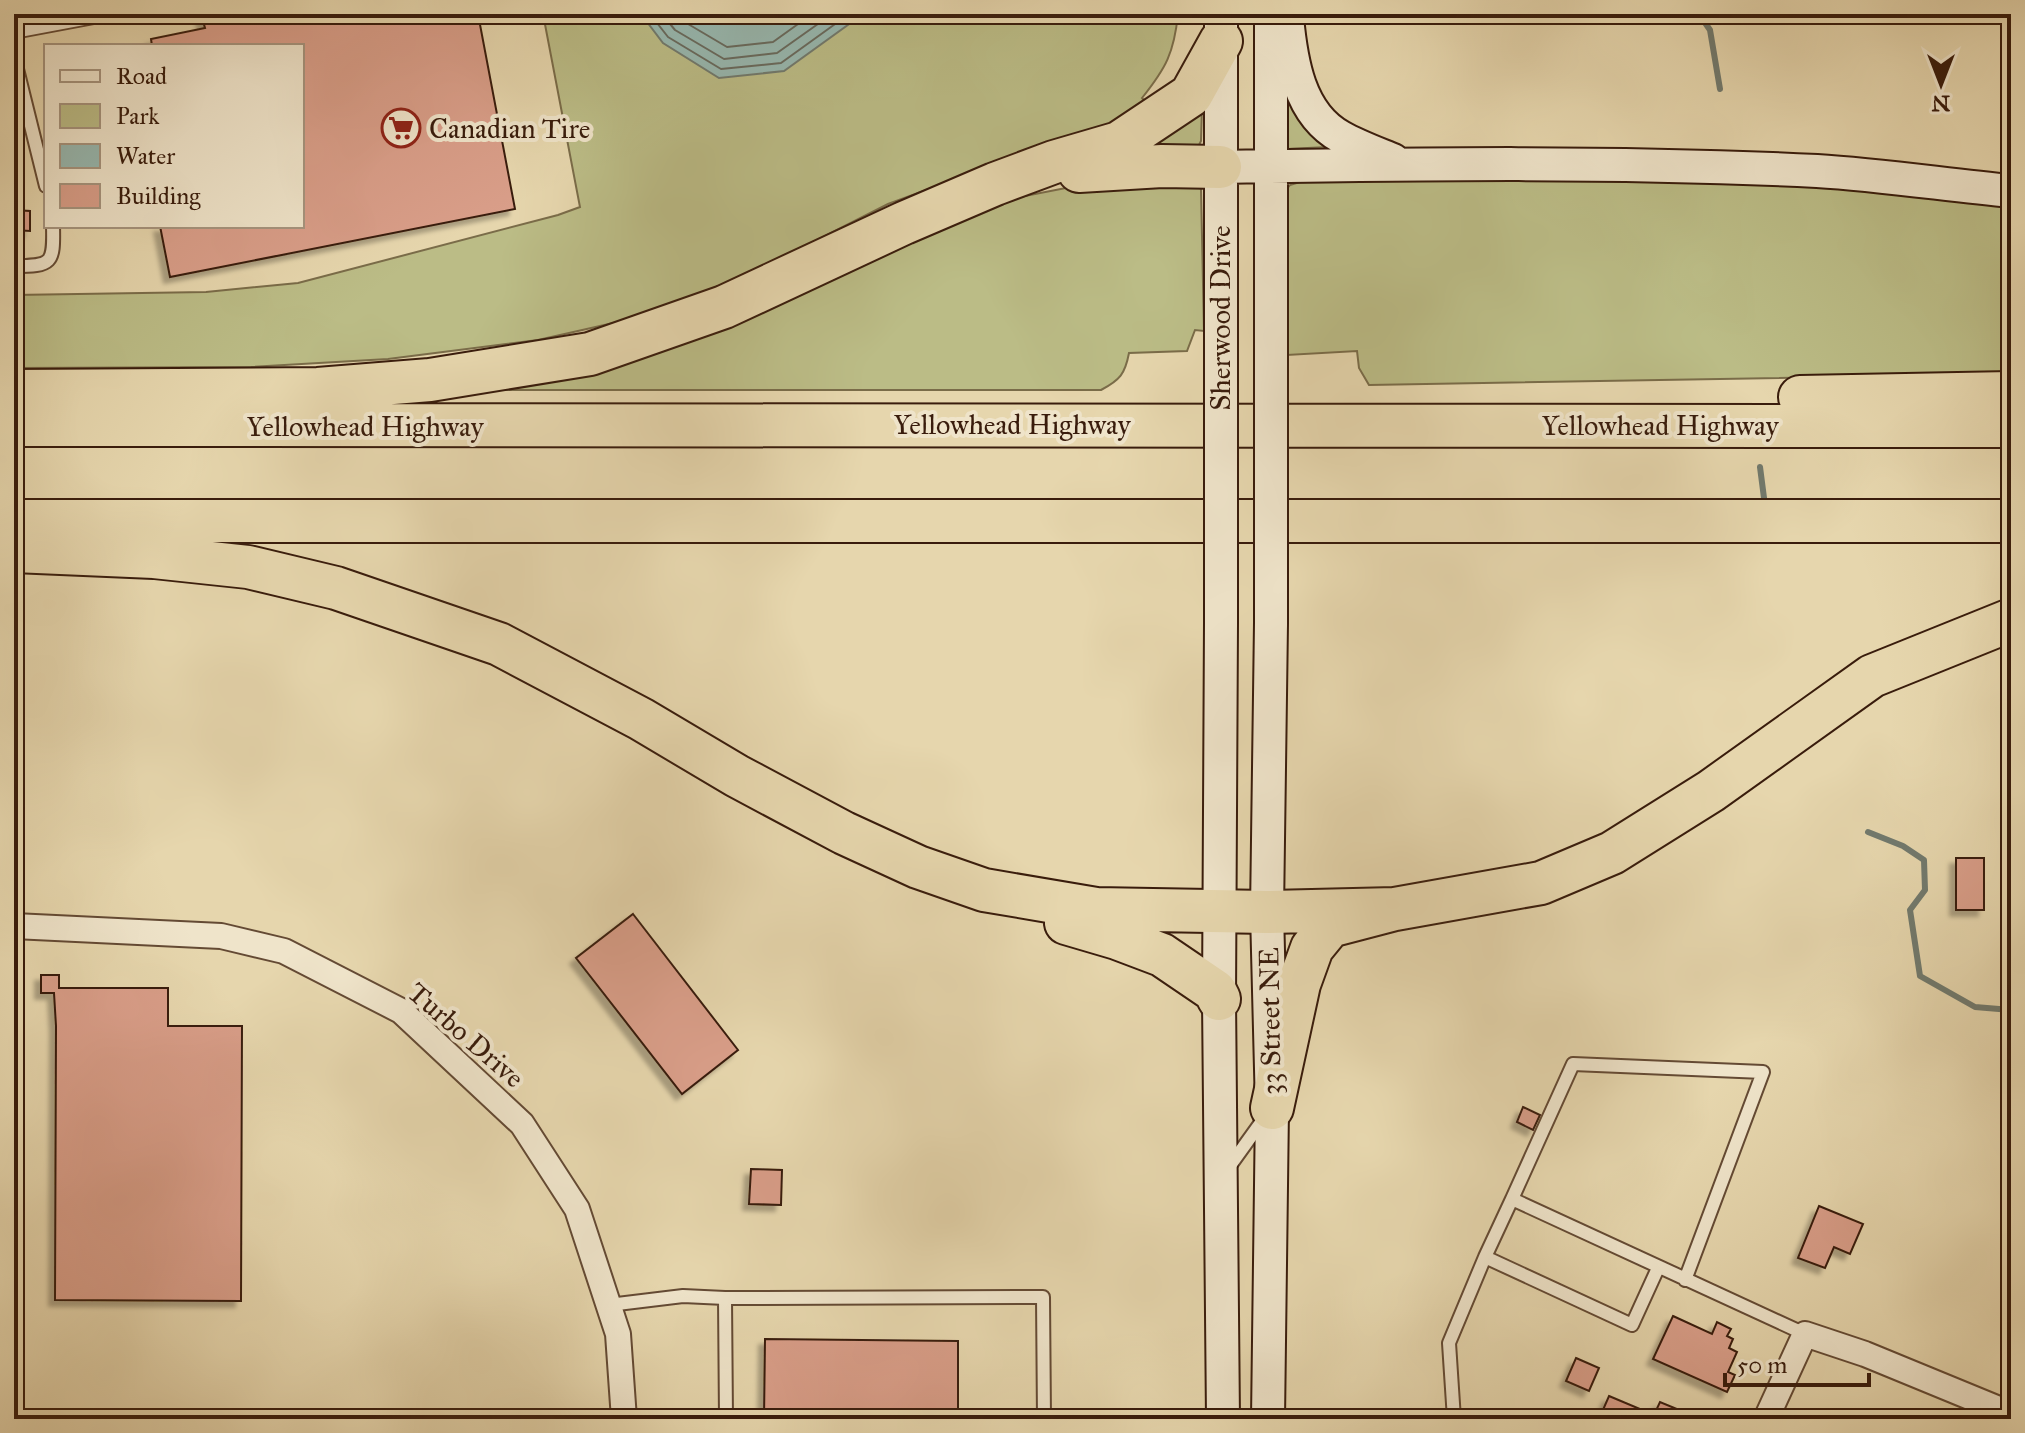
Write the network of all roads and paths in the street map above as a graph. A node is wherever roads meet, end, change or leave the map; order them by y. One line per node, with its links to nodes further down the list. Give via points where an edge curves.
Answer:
1 (110, 14): 4 (lane)
2 (1271, 14): 9 (main road, Sherwood Drive)
3 (1287, 14): 8 (main road, via 1301,92 1315,115 1338,136)
4 (63, 18): 6 (lane)
5 (1221, 27): 10 (main road, Sherwood Drive); 12 (highway, via 1191,95 1164,116 1119,143)
6 (14, 32)
7 (14, 57): 11 (lane)
8 (1403, 164): 9 (main road); 13 (main road, via 1821,171)
9 (1271, 166): 10 (main road); 26 (main road, Sherwood Drive, bridge)
10 (1220, 167): 12 (highway, via 1100,168); 25 (main road, Sherwood Drive, bridge)
11 (44, 178)
12 (995, 184): 16 (highway, via 724,307 590,354 430,380 318,389)
13 (2011, 191)
14 (53, 228): 15 (lane, via 54,252 48,261)
15 (14, 266)
16 (14, 391)
17 (2011, 393): 18 (highway, via 1763,397)
18 (1700, 424): 19 (highway, Yellowhead Highway); 20 (highway, Yellowhead Highway)
19 (14, 425)
20 (2011, 426)
21 (14, 521): 22 (highway)
22 (2011, 521)
23 (14, 551): 27 (highway, via 248,567 336,588 499,644 844,833)
24 (2011, 620): 28 (highway, via 1872,676 1711,791 1612,853 1541,883)
25 (1221, 623): 29 (main road, 33 Street NE)
26 (1271, 623): 30 (main road, 33 Street NE)
27 (984, 890): 29 (highway, via 1096,909); 32 (highway, via 1008,907 1162,955)
28 (1395, 909): 30 (highway); 33 (highway, via 1330,926 1312,948 1289,1021)
29 (1221, 912): 30 (highway); 32 (main road, 33 Street NE)
30 (1267, 912): 33 (main road, 33 Street NE)
31 (14, 926): 40 (street, Turbo Drive, via 221,936 284,951 401,1011 522,1124 577,1209)
32 (1219, 999): 34 (main road, 33 Street NE)
33 (1272, 1108): 34 (lane); 47 (main road, 33 Street NE)
34 (1220, 1180): 46 (main road, 33 Street NE)
35 (1512, 1199): 36 (lane); 37 (lane); 38 (lane, via 1573,1064 1763,1072)
36 (1485, 1257): 37 (lane, via 1632,1325); 48 (lane, via 1449,1343)
37 (1658, 1268): 38 (lane)
38 (1685, 1280): 41 (lane)
39 (725, 1298): 40 (lane, via 683,1296); 44 (lane); 45 (lane, via 1043,1297)
40 (609, 1305): 43 (street, Turbo Drive, via 618,1334)
41 (1805, 1334): 42 (street); 49 (street)
42 (2011, 1414)
43 (624, 1419)
44 (726, 1419)
45 (1044, 1419)
46 (1223, 1419)
47 (1268, 1419)
48 (1454, 1419)
49 (1766, 1419)

